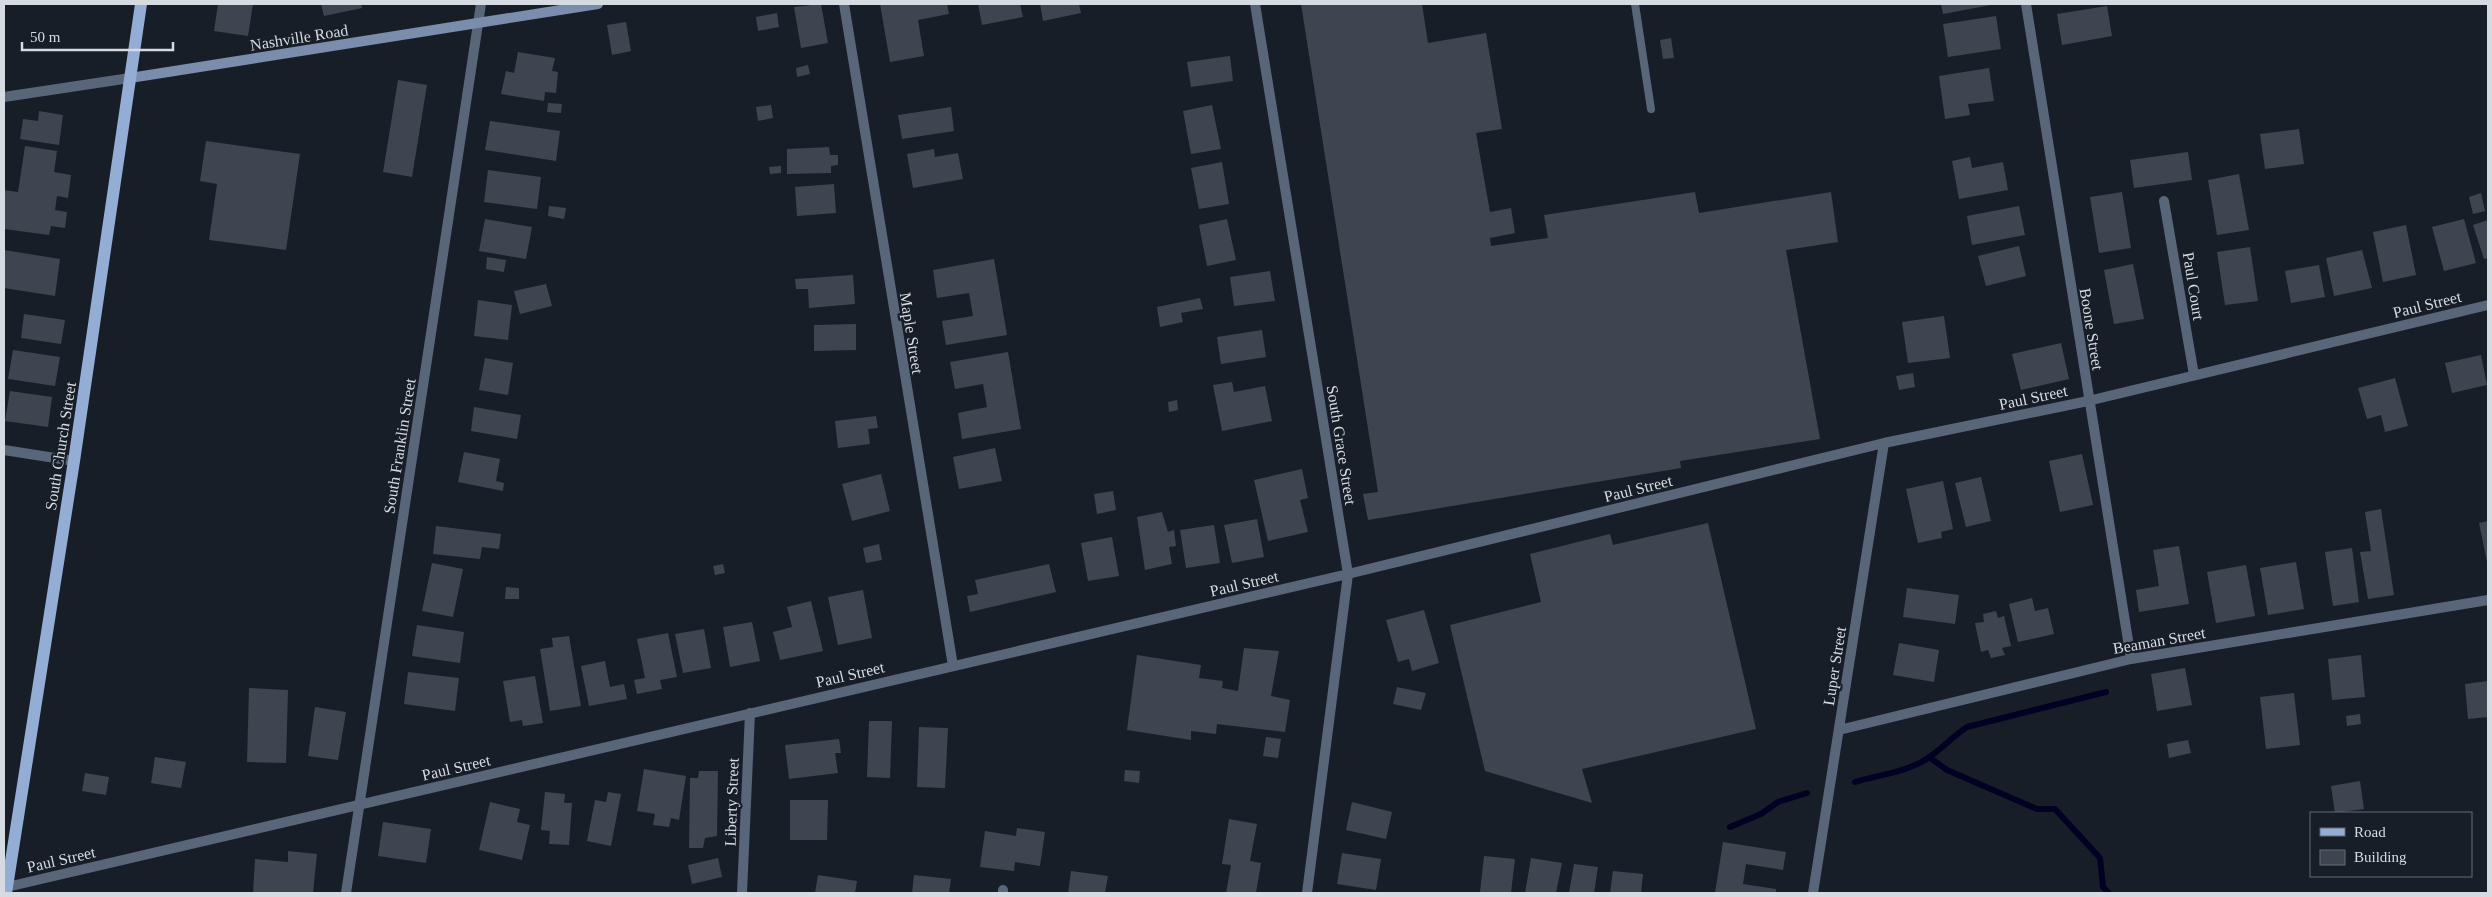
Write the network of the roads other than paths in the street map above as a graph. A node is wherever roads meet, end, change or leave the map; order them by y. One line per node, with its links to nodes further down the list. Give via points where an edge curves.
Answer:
1 (141, 4): 9 (main road, South Church Street)
2 (481, 4): 8 (street, South Franklin Street)
3 (598, 4): 8 (main road, Nashville Road)
4 (844, 4): 22 (street, Maple Street)
5 (1255, 4): 19 (street, South Grace Street)
6 (1635, 4): 11 (lane)
7 (2026, 4): 15 (street, Boone Street)
8 (478, 24): 9 (main road, Nashville Road); 25 (street, South Franklin Street)
9 (130, 78): 10 (street, Nashville Road); 18 (main road, South Church Street)
10 (4, 97)
11 (1651, 109)
12 (2164, 200): 14 (street, Paul Court)
13 (2488, 304): 14 (street, Paul Street)
14 (2194, 376): 15 (street, Paul Street)
15 (2088, 401): 16 (street, Paul Street); 21 (street, Boone Street)
16 (1884, 443): 19 (street, Paul Street); 24 (street, Luper Street)
17 (4, 450): 18 (street)
18 (74, 461): 26 (main road, South Church Street)
19 (1348, 574): 22 (street, Paul Street); 29 (street, South Grace Street)
20 (2488, 600): 21 (street, Beaman Street)
21 (2131, 659): 24 (street, Beaman Street)
22 (953, 666): 23 (street, Paul Street)
23 (750, 713): 25 (street, Paul Street); 28 (street, Liberty Street)
24 (1839, 730): 30 (street, Luper Street)
25 (360, 806): 26 (street, Paul Street); 27 (street, South Franklin Street)
26 (6, 890)
27 (346, 893)
28 (742, 893)
29 (1307, 893)
30 (1813, 893)

